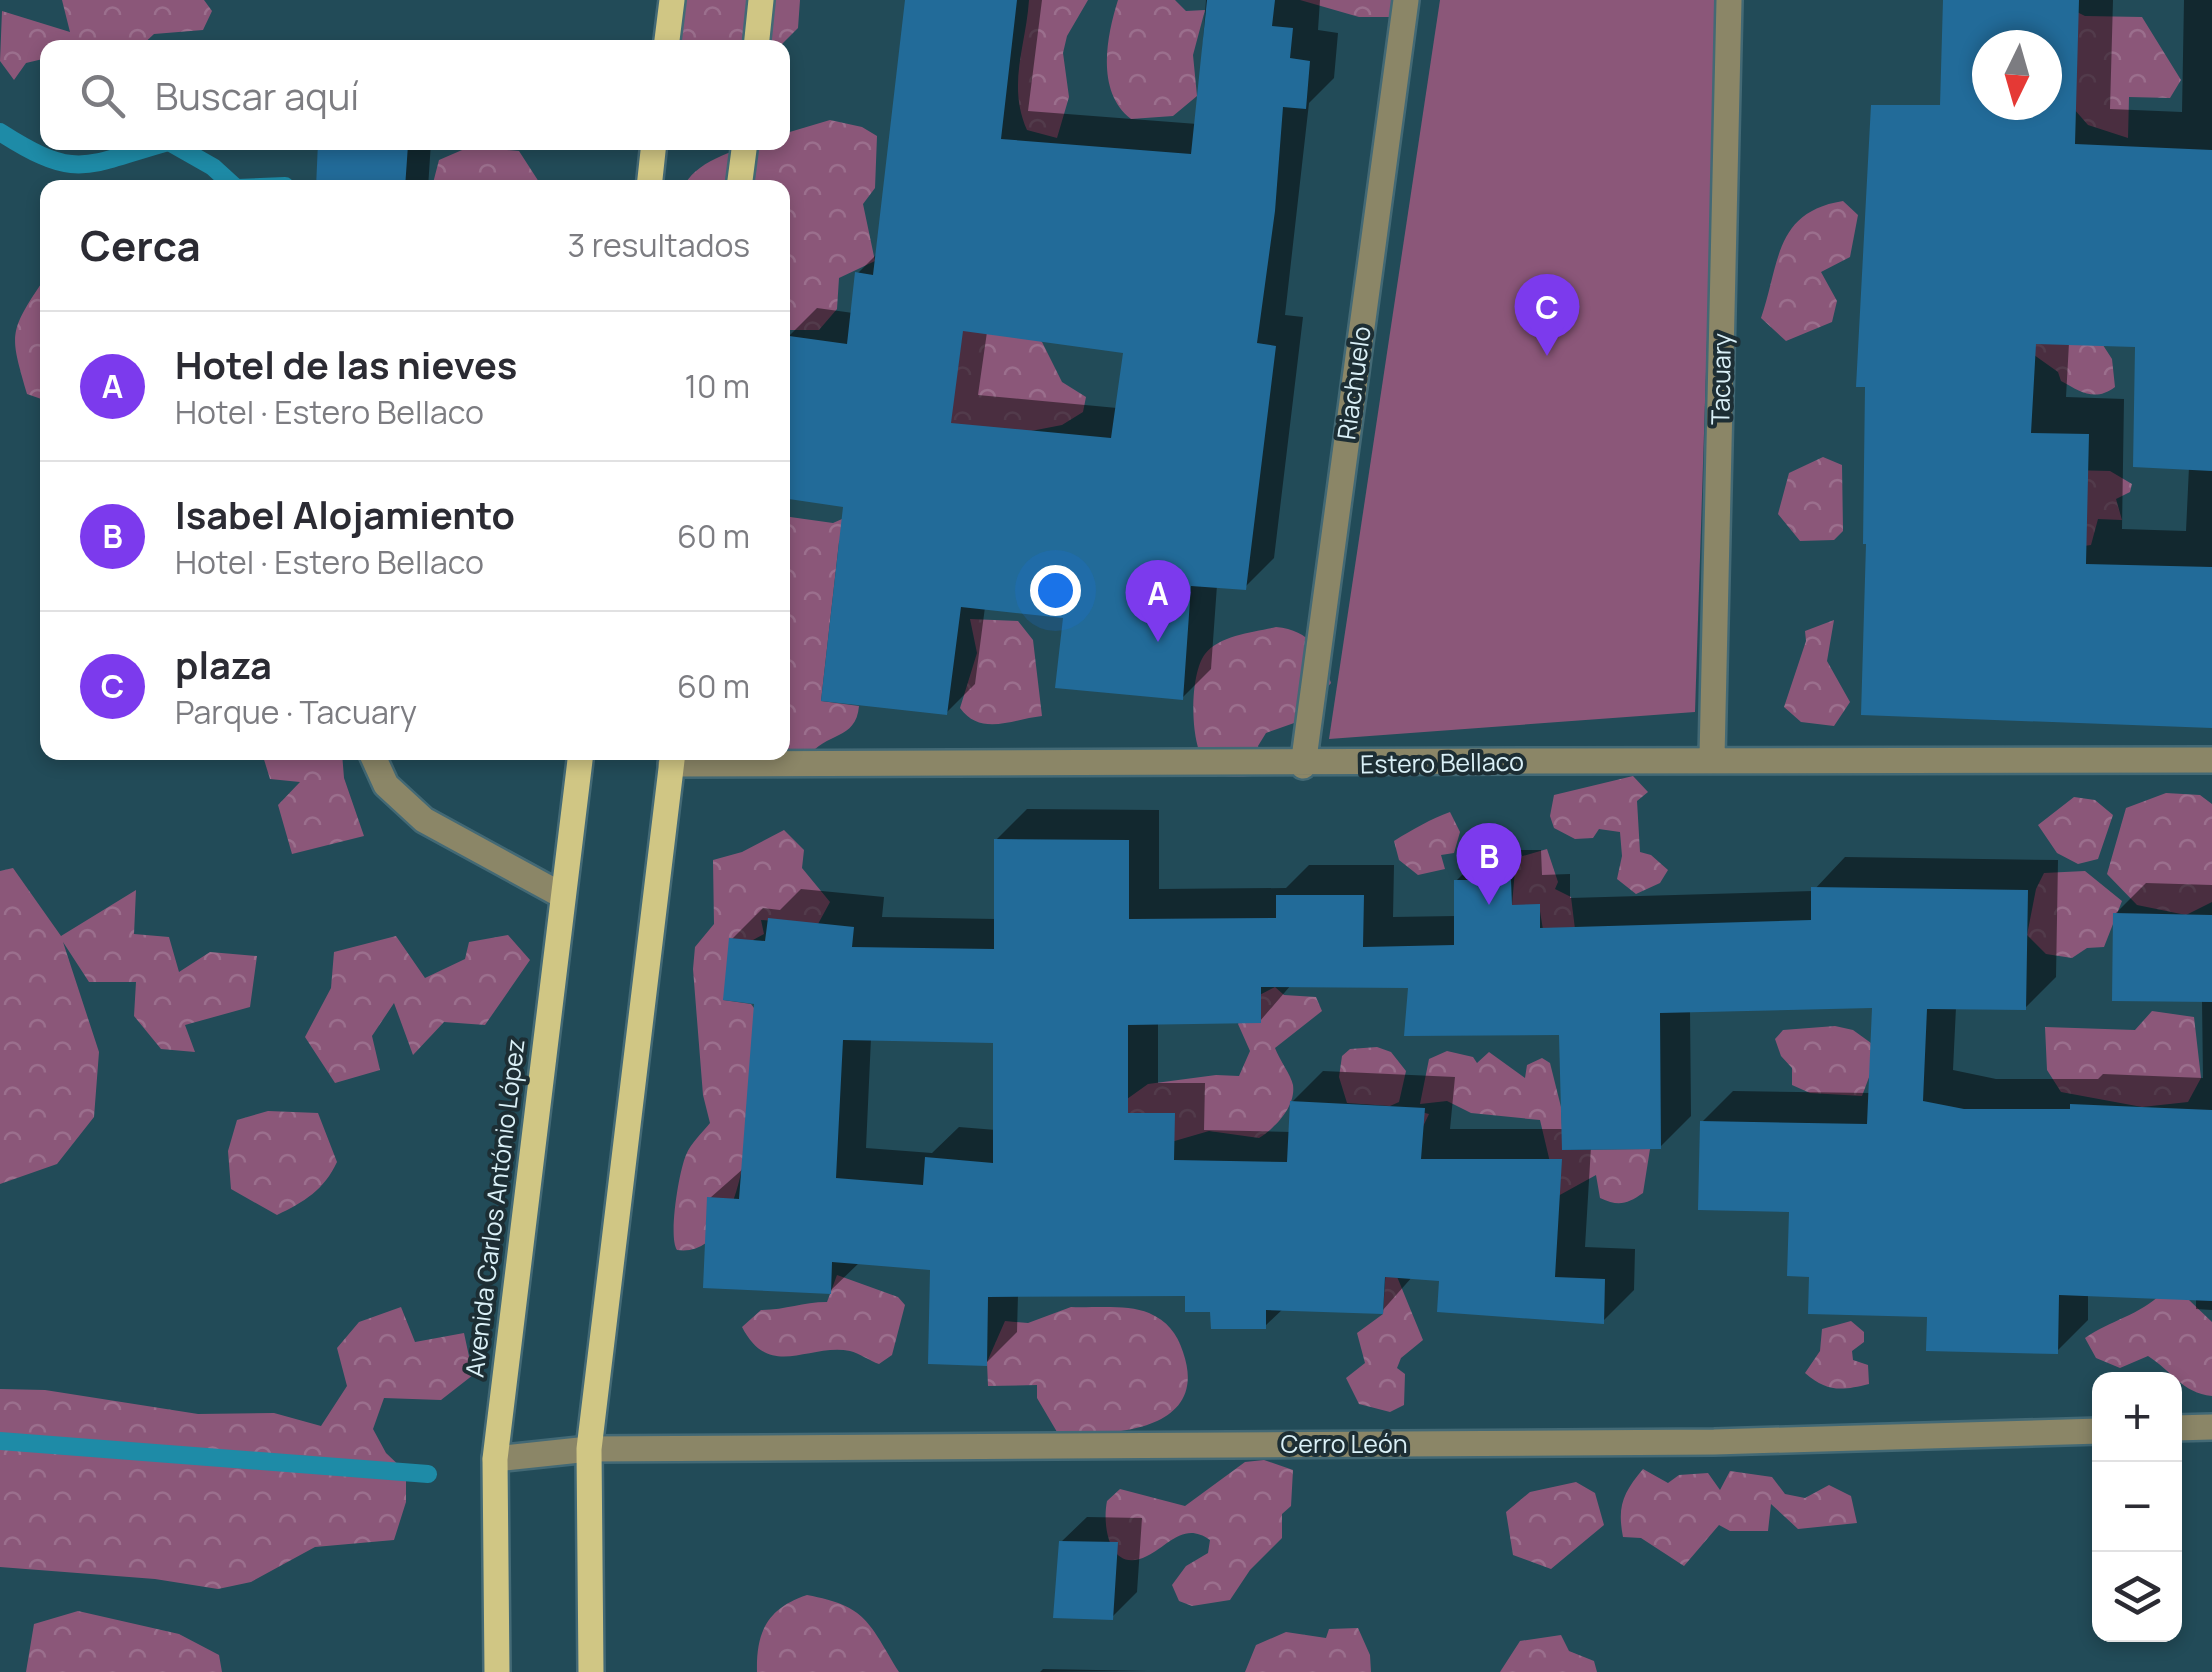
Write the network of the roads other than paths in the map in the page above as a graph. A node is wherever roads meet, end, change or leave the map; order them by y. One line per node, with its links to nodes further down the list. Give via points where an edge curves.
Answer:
1 (672, 0): 5 (main road)
2 (762, 0): 6 (main road)
3 (1406, 0): 17 (street, Riachuelo)
4 (1730, 0): 11 (street, Tacuary)
5 (667, 40)
6 (757, 40)
7 (653, 150): 9 (main road)
8 (743, 150): 10 (main road)
9 (650, 180)
10 (740, 180)
11 (1712, 757): 16 (street, Estero Bellaco); 17 (street, Estero Bellaco)
12 (790, 759): 17 (street, Estero Bellaco)
13 (375, 760): 18 (street, via 386,785 424,820)
14 (579, 760): 18 (main road, Avenida Carlos António López)
15 (672, 760): 22 (main road)
16 (2212, 760)
17 (1302, 766)
18 (563, 896): 23 (main road, Avenida Carlos António López)
19 (2182, 1428): 20 (street)
20 (2212, 1428)
21 (2092, 1431): 22 (street, Cerro León, via 1694,1442)
22 (589, 1449): 23 (street, Cerro León); 25 (main road)
23 (495, 1459): 24 (main road, Avenida Carlos António López)
24 (497, 1672)
25 (591, 1672)

